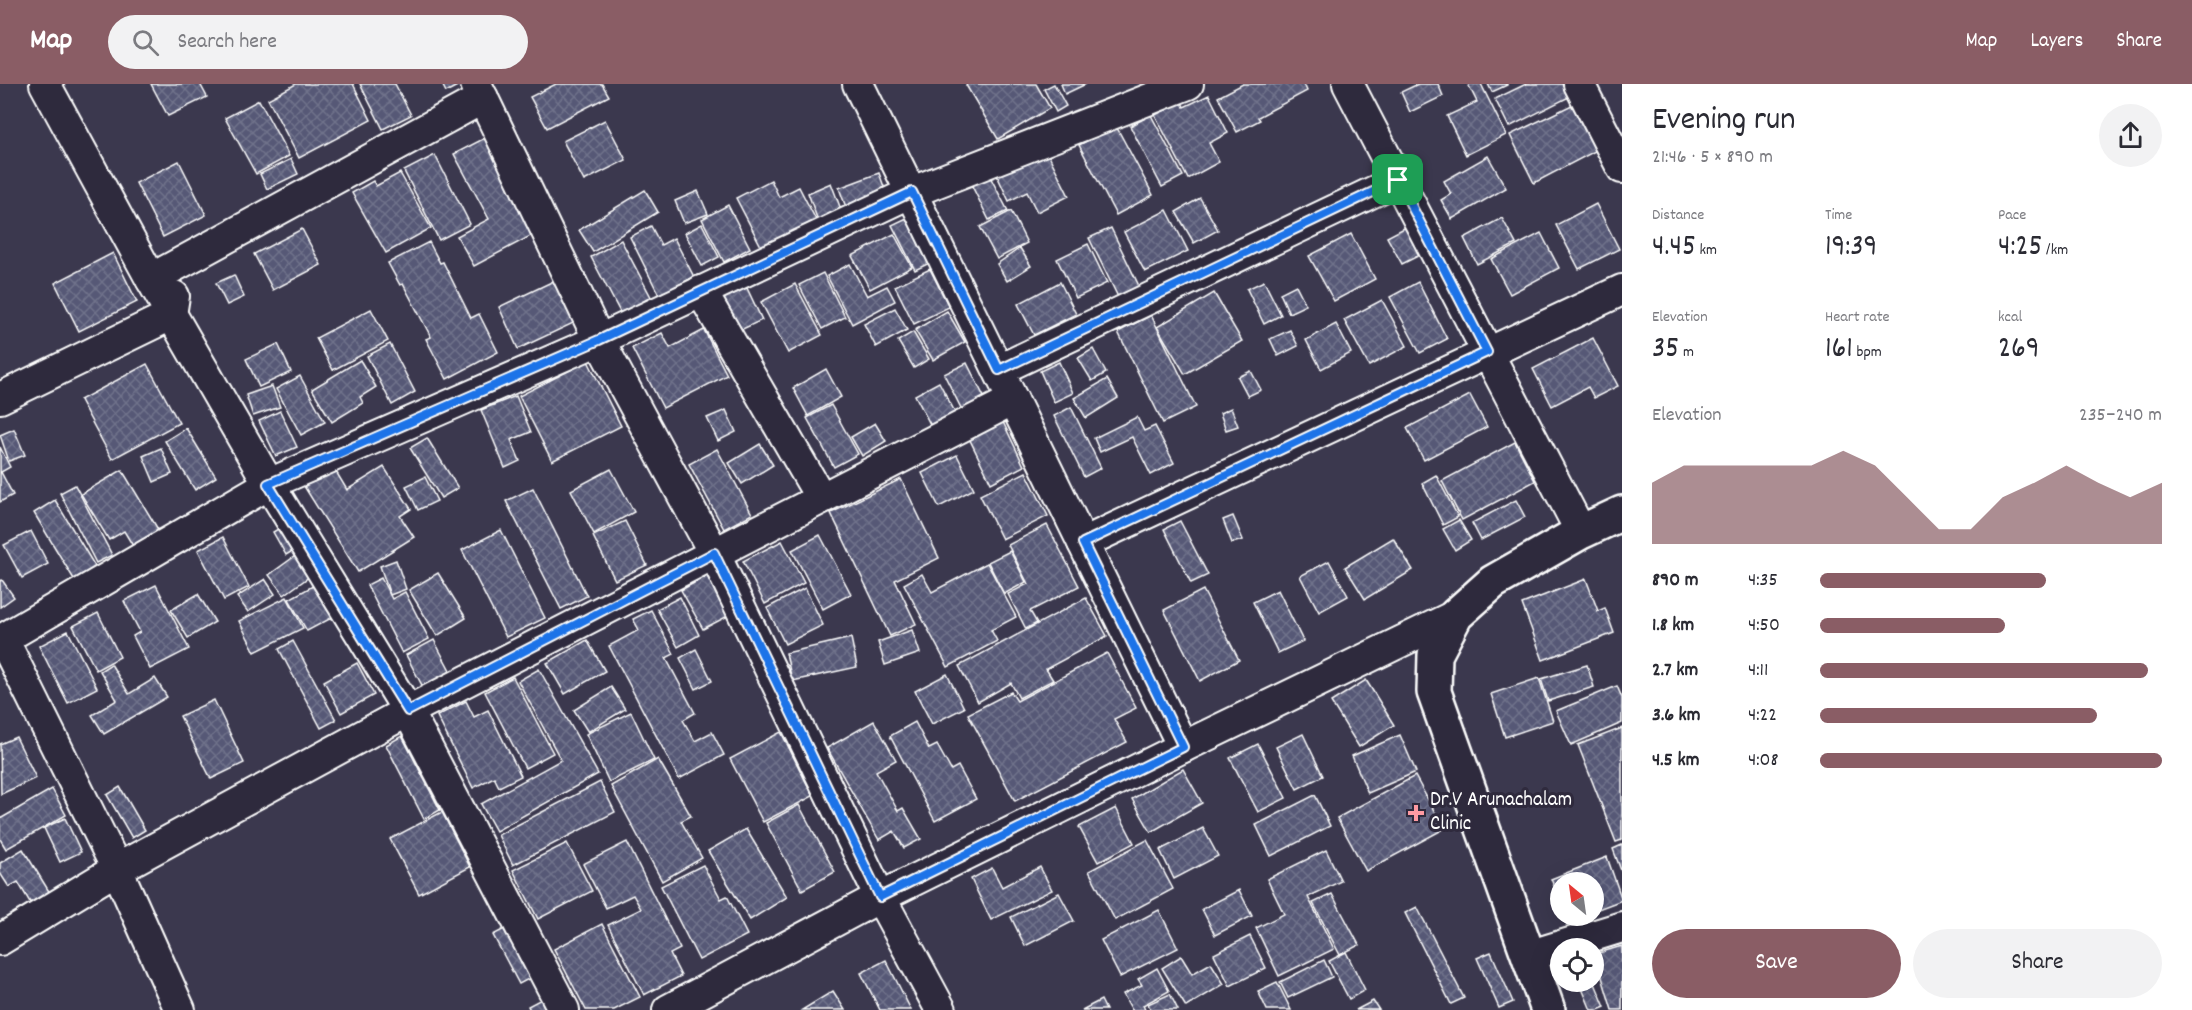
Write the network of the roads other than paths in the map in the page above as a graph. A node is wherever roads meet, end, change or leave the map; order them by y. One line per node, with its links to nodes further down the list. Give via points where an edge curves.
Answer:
1 (45, 84): 11 (street)
2 (858, 84): 9 (street)
3 (1188, 84): 9 (street)
4 (1348, 84): 8 (street)
5 (1580, 84): 7 (street)
6 (479, 91): 10 (street); 15 (street)
7 (1622, 168)
8 (1398, 180): 16 (street); 17 (street)
9 (912, 192): 13 (street); 17 (street)
10 (179, 264): 11 (street); 14 (street)
11 (151, 279): 14 (street)
12 (1622, 290): 16 (street)
13 (701, 291): 15 (street); 21 (street)
14 (171, 315): 18 (street); 20 (street)
15 (599, 340): 20 (street); 25 (street)
16 (1487, 352): 23 (street); 24 (street)
17 (999, 370): 19 (street)
18 (0, 398)
19 (1013, 400): 21 (street); 24 (street)
20 (268, 484): 27 (street); 28 (street)
21 (821, 498): 25 (street)
22 (1622, 513): 23 (main road)
23 (1581, 532): 26 (main road, via 1493,582)
24 (1083, 543): 29 (street)
25 (714, 553): 28 (street); 31 (street)
26 (1456, 615): 29 (street); 34 (main road, via 1435,655 1434,692)
27 (1, 638): 30 (street)
28 (408, 711): 30 (street); 36 (street)
29 (1183, 747): 31 (street)
30 (117, 869): 33 (street); 35 (street)
31 (880, 897): 37 (street); 38 (street)
32 (1622, 927): 34 (street)
33 (0, 940)
34 (1528, 956): 39 (main road)
35 (180, 1010)
36 (564, 1010)
37 (668, 1010)
38 (941, 1010)
39 (1548, 1010)

